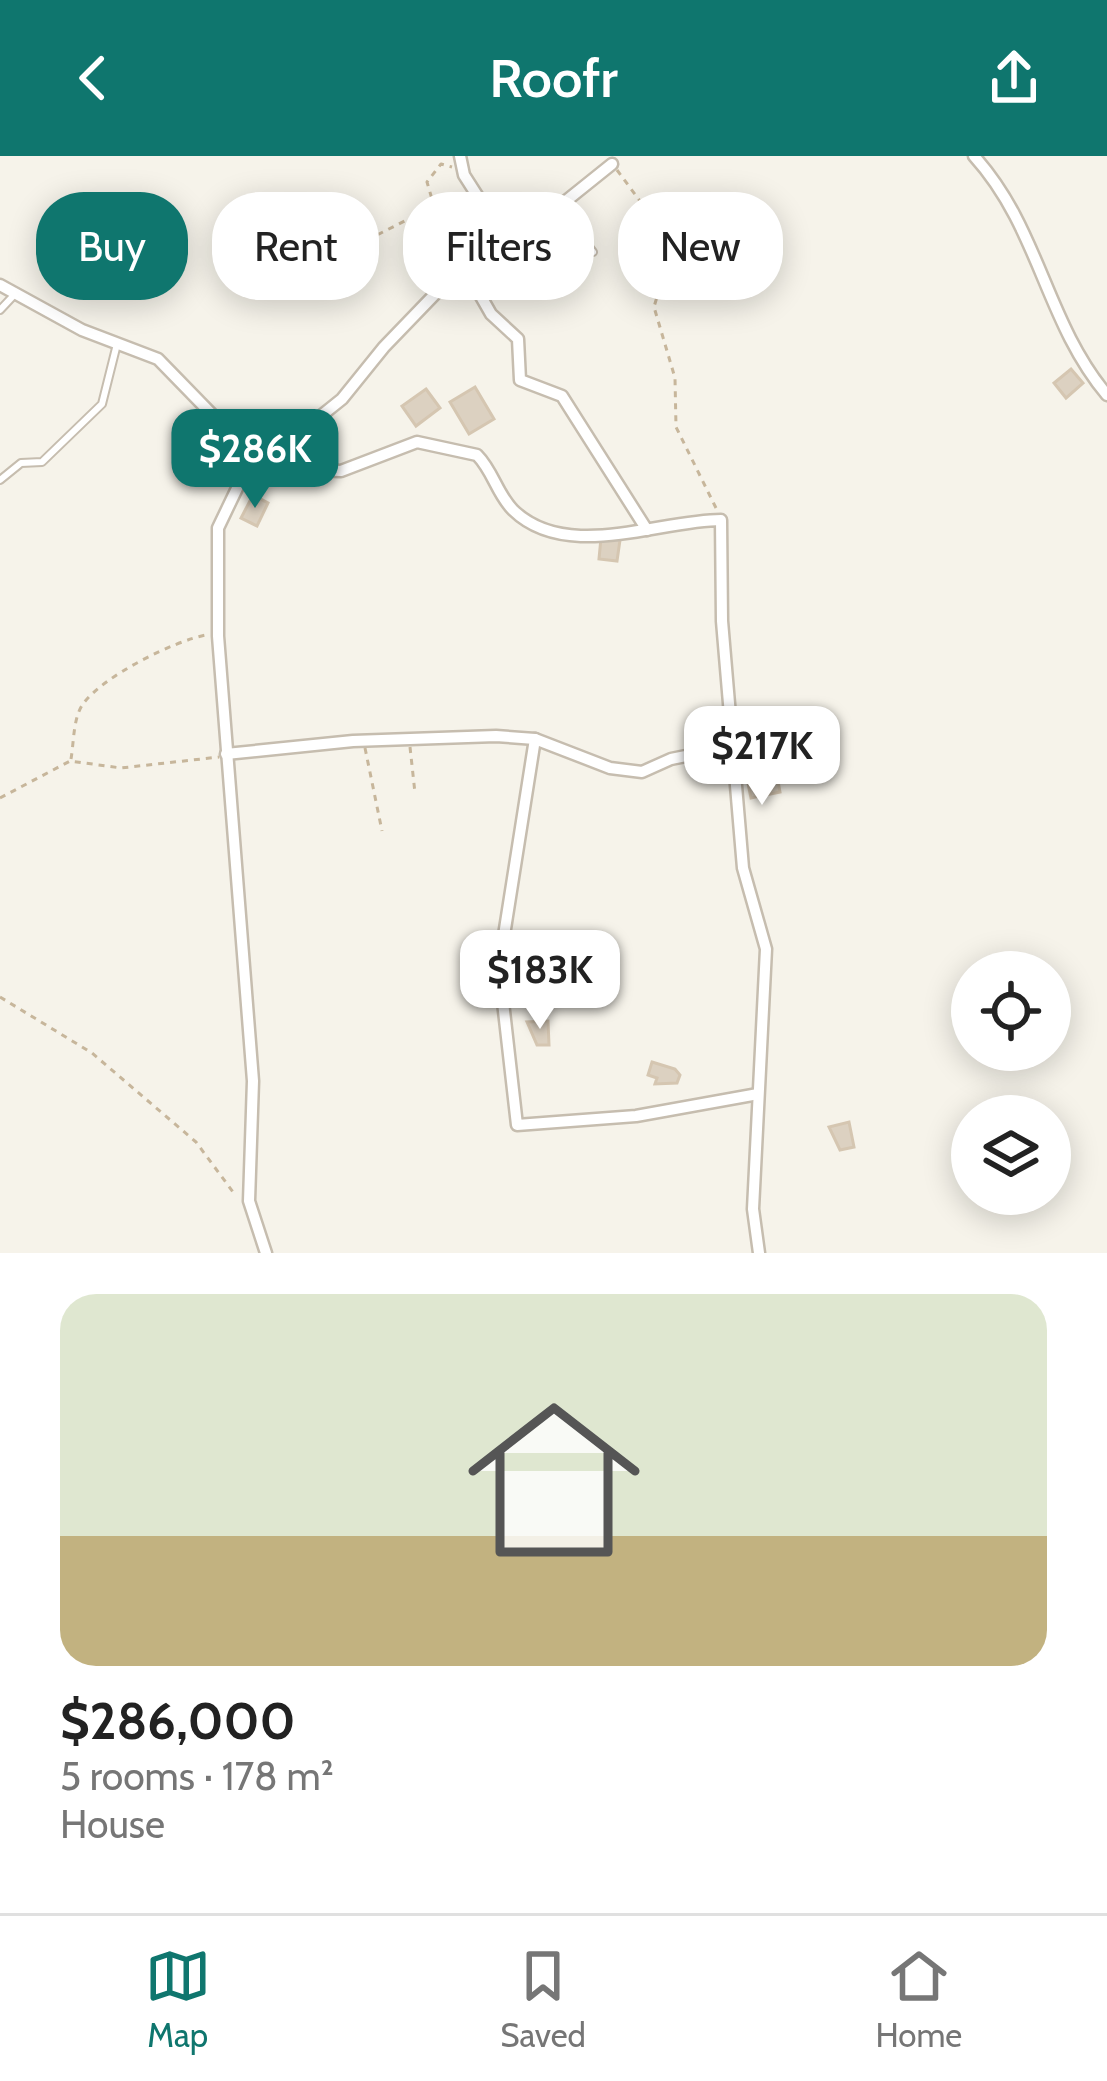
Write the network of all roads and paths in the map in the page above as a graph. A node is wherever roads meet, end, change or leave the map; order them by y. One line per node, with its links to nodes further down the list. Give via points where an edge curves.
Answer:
1 (460, 156): 5 (street)
2 (974, 156): 14 (street, via 1002,187 1076,357)
3 (612, 164): 6 (street); 17 (path, via 677,251 678,268 654,307 674,370 676,427)
4 (439, 167): 7 (path, via 427,182 434,206)
5 (475, 192)
6 (579, 192)
7 (379, 234)
8 (0, 285): 9 (street)
9 (17, 291): 12 (lane); 13 (street)
10 (429, 300): 15 (street, via 366,376)
11 (483, 300): 18 (street, via 518,339 520,380 562,396)
12 (0, 310)
13 (117, 344): 15 (street, via 158,359); 16 (lane, via 102,404 42,462 22,463)
14 (1107, 395)
15 (262, 461): 18 (street, via 329,472 406,443 441,446 477,455 514,511 555,532); 19 (street, via 226,501 218,527)
16 (0, 480)
17 (722, 520): 18 (street); 23 (street)
18 (646, 530)
19 (218, 637): 24 (street); 25 (path, via 172,646 94,694 79,712)
20 (409, 739): 21 (street); 22 (street); 26 (path)
21 (535, 740): 23 (street, via 610,769 642,772); 30 (street, via 499,967 517,1124)
22 (363, 741): 24 (street); 28 (path)
23 (735, 746): 30 (street, via 743,868 766,949)
24 (226, 754): 25 (path, via 121,767); 31 (street, via 254,1081)
25 (70, 761): 27 (path)
26 (415, 793)
27 (0, 798)
28 (382, 831)
29 (0, 997): 31 (path, via 76,1040 196,1142 235,1196)
30 (758, 1094): 33 (street)
31 (249, 1201): 32 (street)
32 (266, 1253)
33 (759, 1253)

